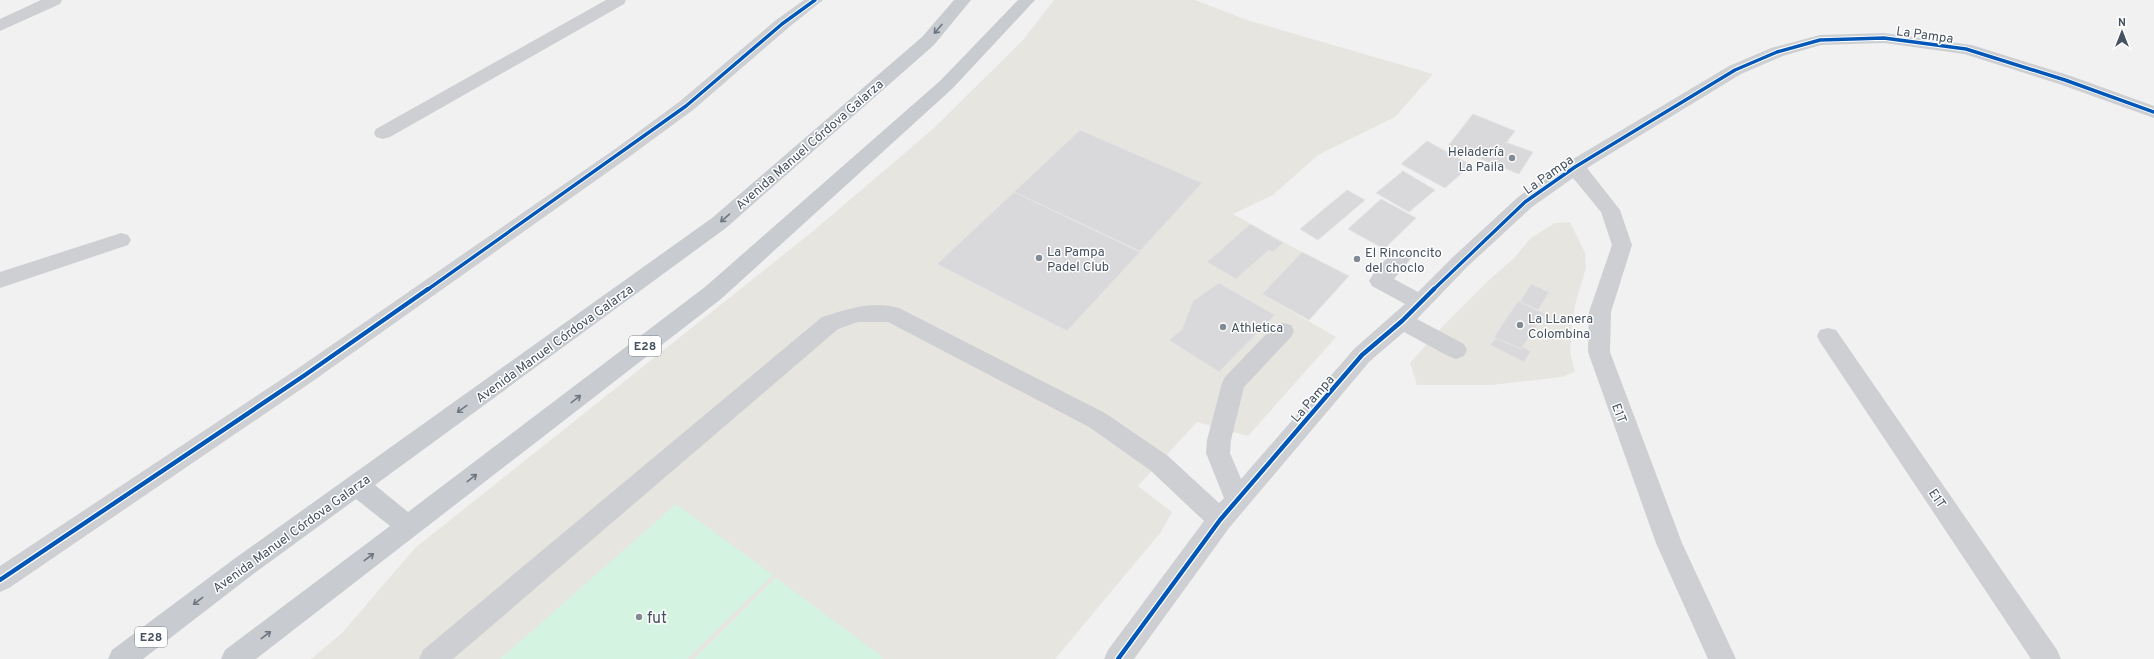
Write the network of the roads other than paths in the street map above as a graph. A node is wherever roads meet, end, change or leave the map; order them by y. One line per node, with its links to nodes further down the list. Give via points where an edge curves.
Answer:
1 (54, 0): 6 (street)
2 (618, 0): 8 (street)
3 (815, 0): 22 (street, via 782,24 710,87 622,153 305,375)
4 (963, 0): 18 (main road, Avenida Manuel Córdova Galarza / E28, one-way to 18, via 928,41 719,224)
5 (1027, 0): 21 (main road, E28, one-way to 5, via 713,293 947,84)
6 (0, 26)
7 (2154, 112): 9 (street, La Pampa, via 2065,80 1966,49 1884,38 1820,40 1777,52 1735,70)
8 (383, 133)
9 (1575, 167): 13 (street, La Pampa, via 1525,202); 27 (street, E1T, via 1610,210 1622,245 1600,312 1599,352 1669,543)
10 (121, 240): 12 (street)
11 (1403, 256): 13 (street, via 1380,281)
12 (0, 280)
13 (1419, 302): 14 (street, La Pampa)
14 (1402, 321): 17 (street); 19 (street, La Pampa, via 1362,355)
15 (1283, 331): 19 (street, via 1233,383 1218,453)
16 (1828, 336): 28 (street, E1T)
17 (1456, 350)
18 (357, 485): 21 (main road); 23 (main road, Avenida Manuel Córdova Galarza / E28, one-way to 23)
19 (1237, 500): 20 (street, La Pampa)
20 (1220, 520): 25 (street, via 1159,463 1097,420 891,314 857,314 830,324); 26 (street, La Pampa)
21 (409, 527): 24 (main road, E28, one-way to 21)
22 (0, 580)
23 (122, 659)
24 (234, 659)
25 (433, 659)
26 (1118, 659)
27 (1722, 659)
28 (2048, 659)

